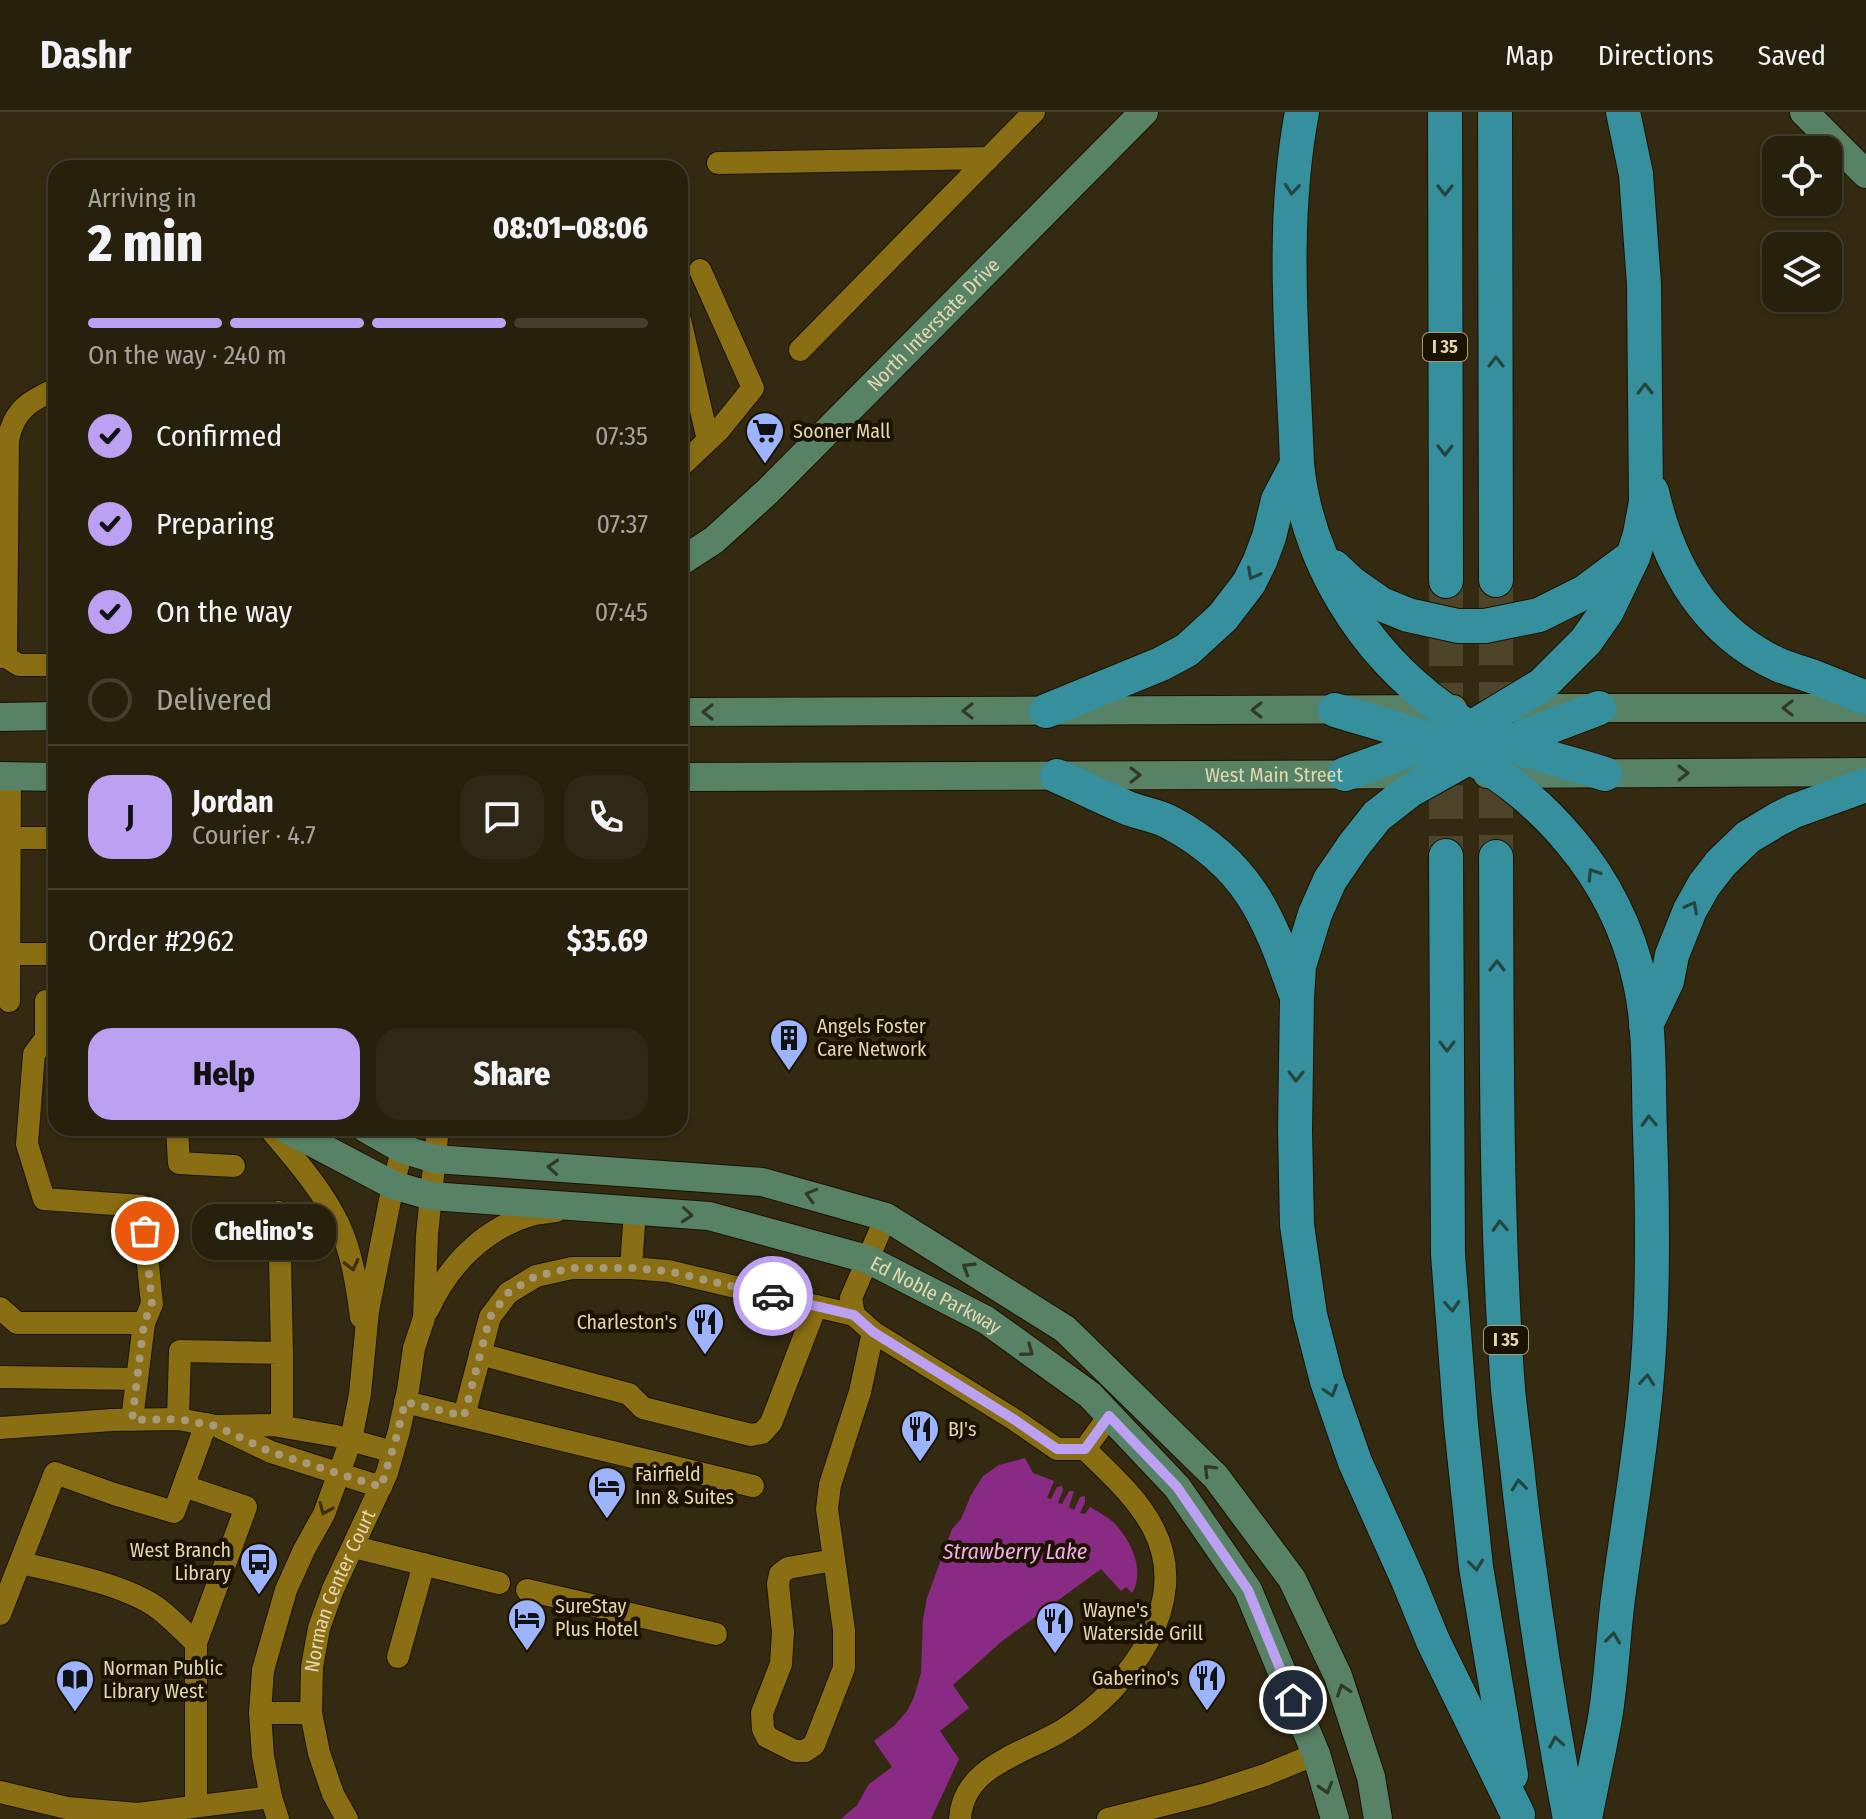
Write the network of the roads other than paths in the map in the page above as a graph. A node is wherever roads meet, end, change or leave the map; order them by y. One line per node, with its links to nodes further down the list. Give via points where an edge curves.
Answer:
1 (1034, 112): 8 (street)
2 (1144, 112): 20 (main road, North Interstate Drive, via 768,491)
3 (1302, 112): 17 (highway, one-way to 17, via 1288,237)
4 (1445, 112): 23 (highway, I 35, one-way to 23)
5 (1495, 112): 22 (highway, I 35, one-way to 5)
6 (1623, 112): 18 (highway, one-way to 6, via 1640,221)
7 (1804, 112): 10 (main road)
8 (989, 158): 9 (street); 12 (street)
9 (718, 163)
10 (1866, 174)
11 (700, 270): 15 (street, via 753,388)
12 (800, 350)
13 (688, 354): 15 (street)
14 (48, 396): 24 (street, via 22,407 8,440)
15 (708, 440): 16 (street)
16 (688, 459)
17 (1297, 464): 19 (highway); 31 (highway, one-way to 31, via 1278,500 1260,561 1223,617 1187,650 1161,664)
18 (1646, 467): 21 (highway, via 1646,502); 26 (highway, via 1670,553 1716,620 1778,664)
19 (1319, 553): 21 (highway, via 1381,604 1458,626 1539,615 1585,592); 35 (highway, via 1371,640 1419,691)
20 (688, 557)
21 (1633, 557): 27 (highway, via 1586,641 1542,685)
22 (1496, 580)
23 (1446, 581)
24 (3, 657): 25 (street, via 19,665)
25 (48, 665)
26 (1866, 698)
27 (1504, 708): 28 (main road); 35 (main road); 36 (highway)
28 (1599, 708): 29 (main road, one-way to 28); 36 (highway)
29 (1866, 708)
30 (1335, 710): 31 (main road, one-way to 31); 35 (highway)
31 (1046, 711): 32 (main road, one-way to 32)
32 (688, 712)
33 (48, 716): 34 (main road)
34 (0, 717)
35 (1439, 741): 36 (highway); 36 (main road); 38 (highway); 51 (highway, via 1409,791 1377,816 1330,880 1307,937)
36 (1486, 751): 39 (highway); 54 (highway, one-way to 36, via 1640,982 1616,911 1573,844)
37 (1866, 772): 39 (main road, one-way to 37)
38 (1345, 774): 41 (main road, West Main Street, one-way to 38)
39 (1605, 774)
40 (5, 776): 42 (main road); 46 (street)
41 (1057, 776): 43 (main road, West Main Street); 51 (highway, via 1168,821 1225,862 1263,911)
42 (48, 777)
43 (688, 777)
44 (1866, 785): 54 (highway, one-way to 44, via 1690,910 1721,863 1748,837 1778,819)
45 (48, 840): 46 (street)
46 (6, 853): 49 (street)
47 (1446, 856): 113 (highway, I 35, one-way to 113, via 1448,1254 1459,1409 1476,1567)
48 (1496, 857): 120 (highway, I 35, one-way to 48, via 1528,1557 1509,1391 1497,1100)
49 (9, 954): 50 (street); 52 (street)
50 (48, 954)
51 (1297, 998): 113 (highway, one-way to 113, via 1297,1225 1310,1315 1327,1381 1355,1462 1433,1641)
52 (4, 1001): 53 (street)
53 (48, 1001)
54 (1646, 1025): 121 (highway, one-way to 54, via 1606,1716 1646,1386 1653,1202)
55 (48, 1042): 75 (street, via 34,1054 27,1144 44,1199 142,1206 152,1304)
56 (177, 1136): 62 (street, via 179,1163)
57 (276, 1136): 78 (street, one-way to 78, via 340,1226 353,1270)
58 (300, 1136): 63 (main road, Ed Noble Parkway)
59 (437, 1136): 61 (street, Norman Center Court)
60 (405, 1139): 61 (main road, Ed Noble Parkway); 63 (street)
61 (435, 1159): 64 (street, Norman Center Court); 68 (main road, Ed Noble Parkway, one-way to 61, via 762,1182)
62 (234, 1166)
63 (393, 1185): 64 (main road, Ed Noble Parkway); 78 (street)
64 (431, 1196): 65 (main road, Ed Noble Parkway); 74 (street, Norman Center Court)
65 (581, 1206): 66 (main road, Ed Noble Parkway); 74 (street, via 531,1215 485,1238 437,1289)
66 (635, 1210): 69 (main road, Ed Noble Parkway, one-way to 69, via 709,1216); 70 (street)
67 (279, 1212): 77 (street)
68 (886, 1217): 69 (street); 119 (main road, Ed Noble Parkway, one-way to 68, via 1371,1777 1338,1676 1292,1579 1216,1477 1065,1329)
69 (867, 1259): 73 (street, via 851,1298); 84 (main road, Ed Noble Parkway, one-way to 84, via 986,1320 1090,1395)
70 (631, 1268): 71 (street, via 668,1271); 79 (street, via 572,1268 536,1276 508,1293 490,1317)
71 (816, 1306): 73 (street); 79 (street, via 771,1423 751,1435 643,1408 629,1394)
72 (0, 1308): 75 (street, via 17,1323)
73 (854, 1315): 76 (street)
74 (424, 1318): 82 (street, Norman Center Court)
75 (144, 1323): 81 (street)
76 (873, 1332): 91 (street, via 1057,1449); 98 (street, via 830,1485 827,1509)
77 (282, 1353): 85 (street, via 180,1351); 88 (street)
78 (365, 1353): 90 (street)
79 (480, 1354): 83 (street)
80 (0, 1377): 81 (street)
81 (137, 1379): 86 (street)
82 (405, 1402): 83 (street); 92 (street, Norman Center Court)
83 (464, 1416): 95 (street)
84 (1109, 1416): 91 (street); 109 (main road, Ed Noble Parkway, via 1177,1487 1248,1590)
85 (178, 1419): 86 (street); 87 (street)
86 (132, 1420): 89 (street)
87 (211, 1425): 88 (street); 93 (street); 94 (street)
88 (282, 1426): 90 (street)
89 (0, 1428)
90 (351, 1440): 92 (street); 93 (street)
91 (1085, 1449): 116 (street, via 1154,1529 1165,1573 1154,1630 1143,1653 1096,1705 977,1778 968,1789)
92 (393, 1452): 96 (street, Norman Center Court)
93 (339, 1474): 96 (street); 107 (street, one-way to 107, via 286,1590 263,1670)
94 (184, 1486): 99 (street, via 174,1512 55,1473); 105 (street, via 246,1507)
95 (753, 1486)
96 (381, 1487): 97 (street, Norman Center Court)
97 (354, 1547): 100 (street); 108 (street, Norman Center Court, via 319,1628)
98 (834, 1560): 98 (street, via 844,1668 814,1745 795,1751 767,1737 763,1729 762,1713 781,1664 780,1574)
99 (21, 1563): 103 (street); 105 (street, via 139,1598)
100 (424, 1564): 101 (street); 106 (street)
101 (499, 1583)
102 (527, 1590): 104 (street)
103 (0, 1614)
104 (716, 1634)
105 (196, 1643): 112 (street)
106 (398, 1657)
107 (260, 1713): 108 (street); 111 (street)
108 (311, 1713): 115 (street, Norman Center Court, via 319,1753)
109 (1316, 1754): 117 (street, via 1207,1794); 118 (main road, Ed Noble Parkway, one-way to 118)
110 (0, 1792): 112 (street, via 67,1808 138,1814)
111 (271, 1797): 112 (street); 114 (street)
112 (196, 1806)
113 (1518, 1817)
114 (278, 1819)
115 (347, 1819)
116 (960, 1819)
117 (1108, 1819)
118 (1335, 1819)
119 (1378, 1819)
120 (1570, 1819)
121 (1585, 1819)

